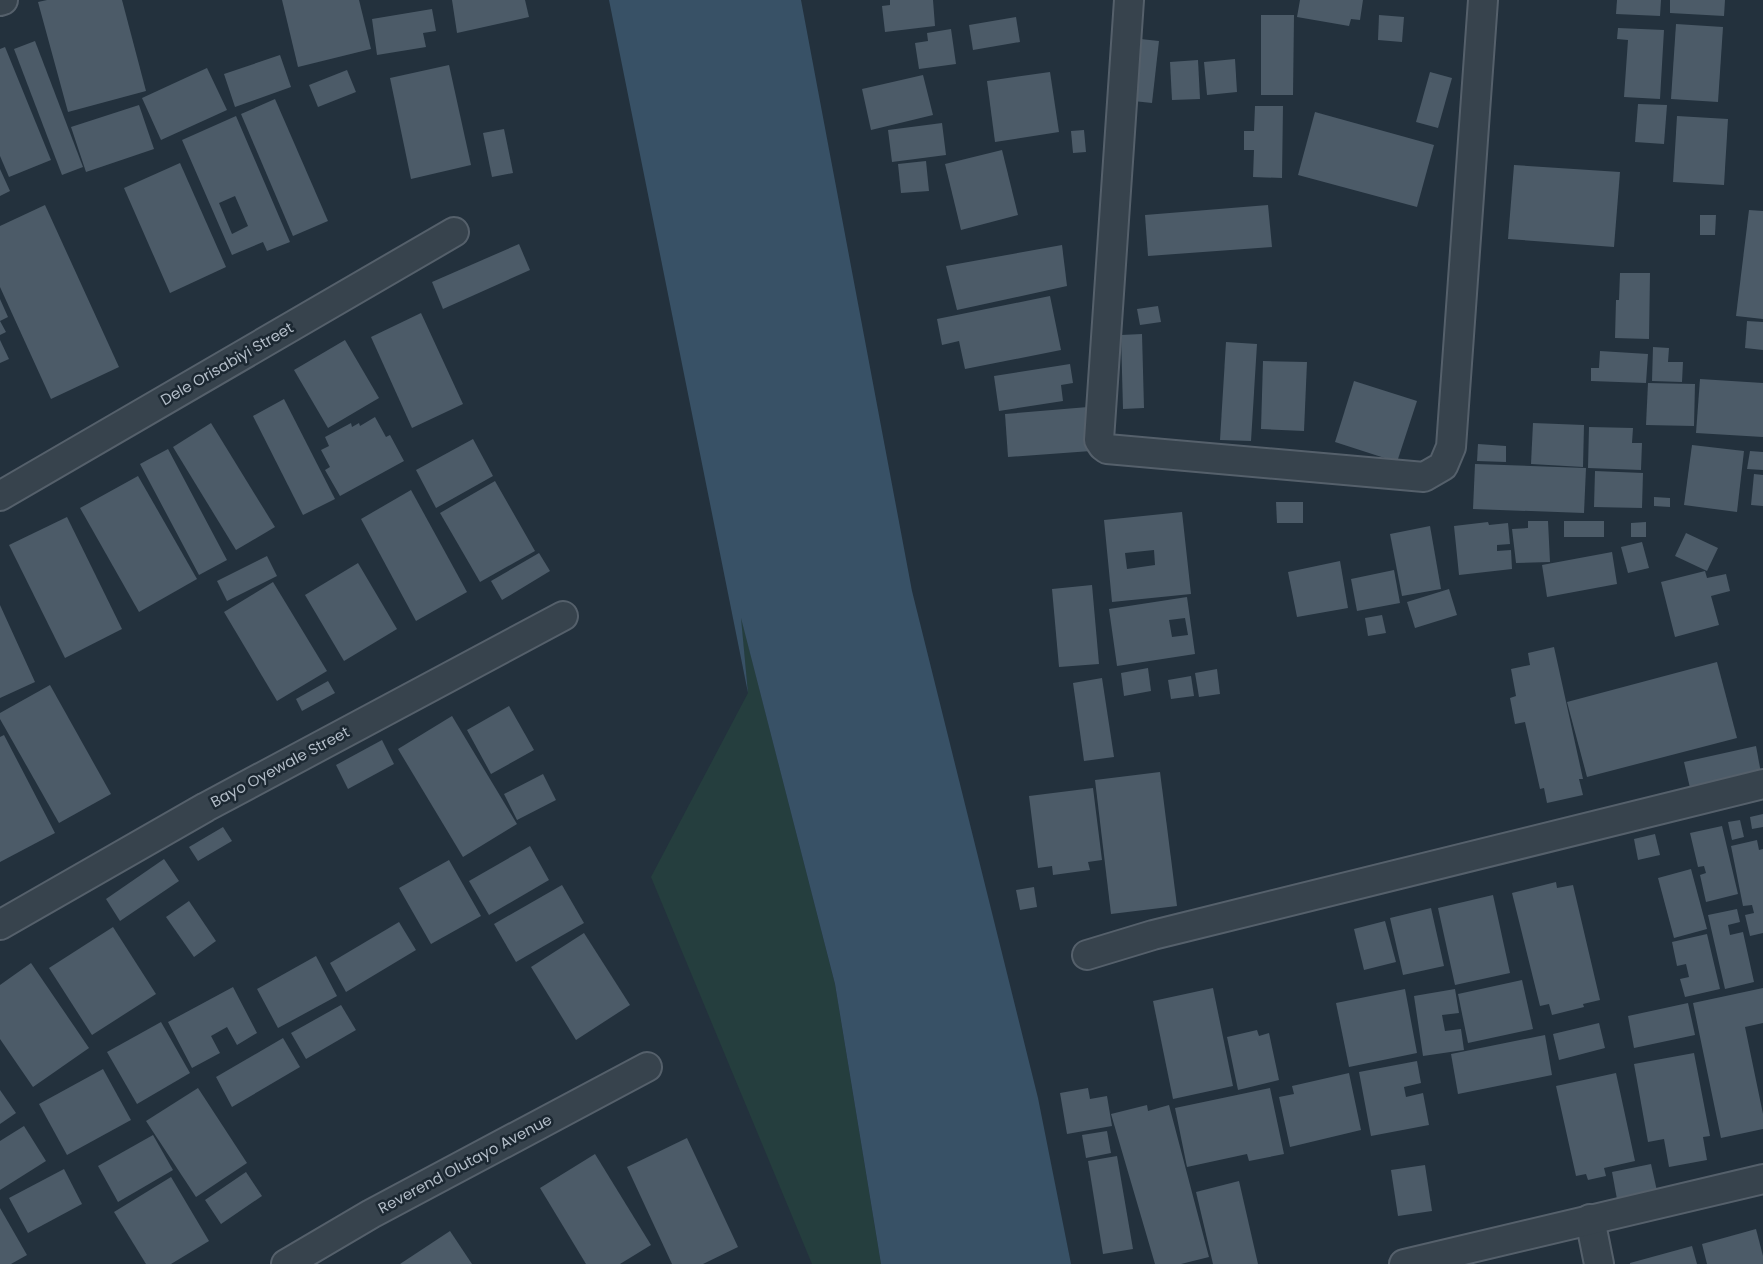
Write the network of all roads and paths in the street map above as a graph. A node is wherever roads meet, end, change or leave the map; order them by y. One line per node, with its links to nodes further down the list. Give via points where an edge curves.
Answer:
1 (1129, 0): 2 (street, via 1099,440 1107,449 1424,477 1443,466 1451,447)
2 (1483, 0)
3 (454, 232): 4 (street, Dele Orisabiyi Street)
4 (0, 496)
5 (563, 616): 7 (street, Bayo Oyewale Street, via 206,807)
6 (1763, 784): 8 (street, via 1153,935)
7 (0, 925)
8 (1087, 956)
9 (647, 1068): 12 (street, Reverend Olutayo Avenue, via 371,1214)
10 (1763, 1179): 11 (street)
11 (1590, 1219): 13 (street); 14 (street)
12 (286, 1264)
13 (1404, 1264)
14 (1599, 1264)

